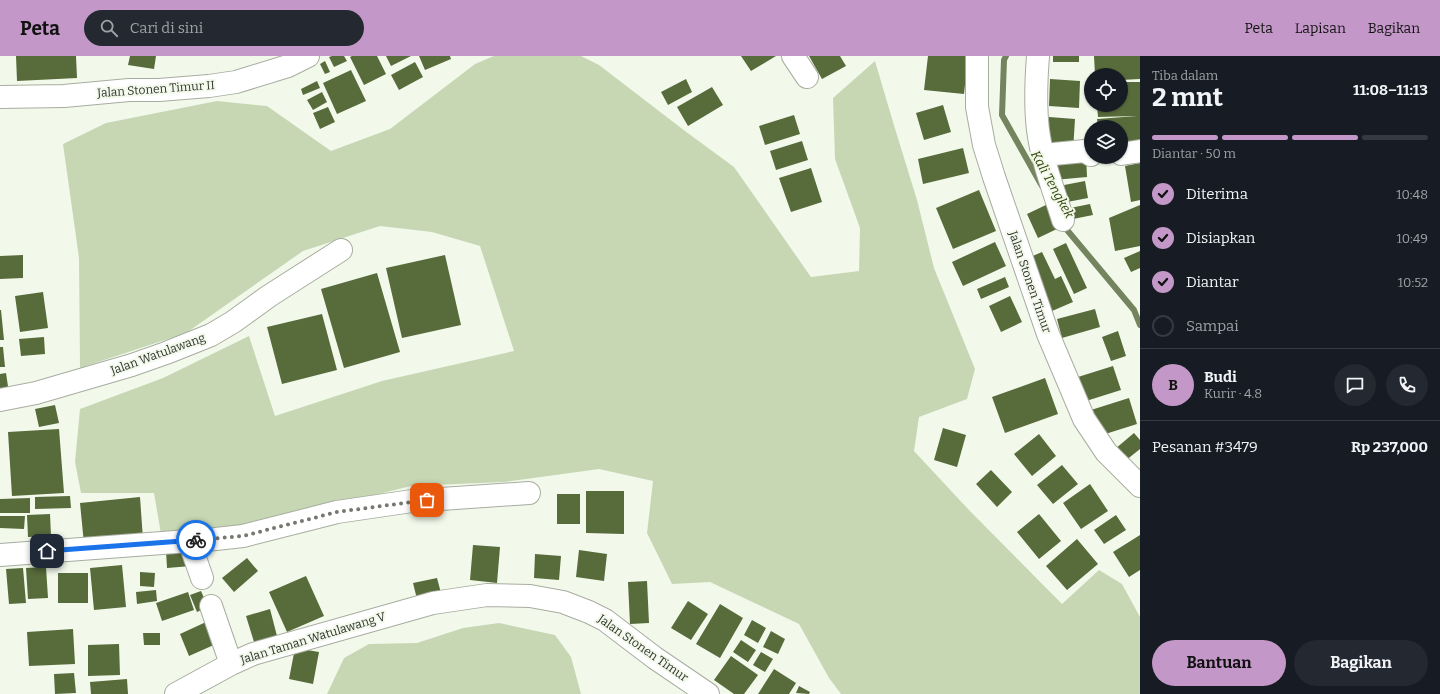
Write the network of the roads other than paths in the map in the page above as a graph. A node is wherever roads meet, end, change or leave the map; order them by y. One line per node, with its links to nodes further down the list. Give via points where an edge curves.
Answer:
1 (308, 56): 6 (street, Jalan Stonen Timur II, via 288,66 236,82 209,86 64,96)
2 (792, 56): 5 (street)
3 (977, 56): 14 (street, Jalan Stonen Timur, via 977,107 984,145 1048,334 1084,419 1106,452)
4 (1038, 56): 10 (street, via 1036,93 1038,131)
5 (807, 77)
6 (0, 97)
7 (1084, 151): 10 (street)
8 (1140, 152): 9 (street)
9 (1128, 153)
10 (1043, 155): 11 (street)
11 (1063, 220)
12 (341, 250): 13 (street, Jalan Watulawang, via 211,335 132,365 36,393)
13 (0, 400)
14 (1140, 486)
15 (529, 493): 16 (street, via 412,501 337,512 243,536)
16 (190, 541): 17 (street); 18 (street)
17 (0, 555)
18 (202, 578)
19 (433, 603): 21 (street, Jalan Taman Watulawang V, via 252,654); 23 (street, Jalan Stonen Timur, via 487,595 530,596 563,602 605,620)
20 (211, 606): 21 (street)
21 (230, 664): 22 (street, Jalan Taman Watulawang V)
22 (176, 694)
23 (708, 694)

